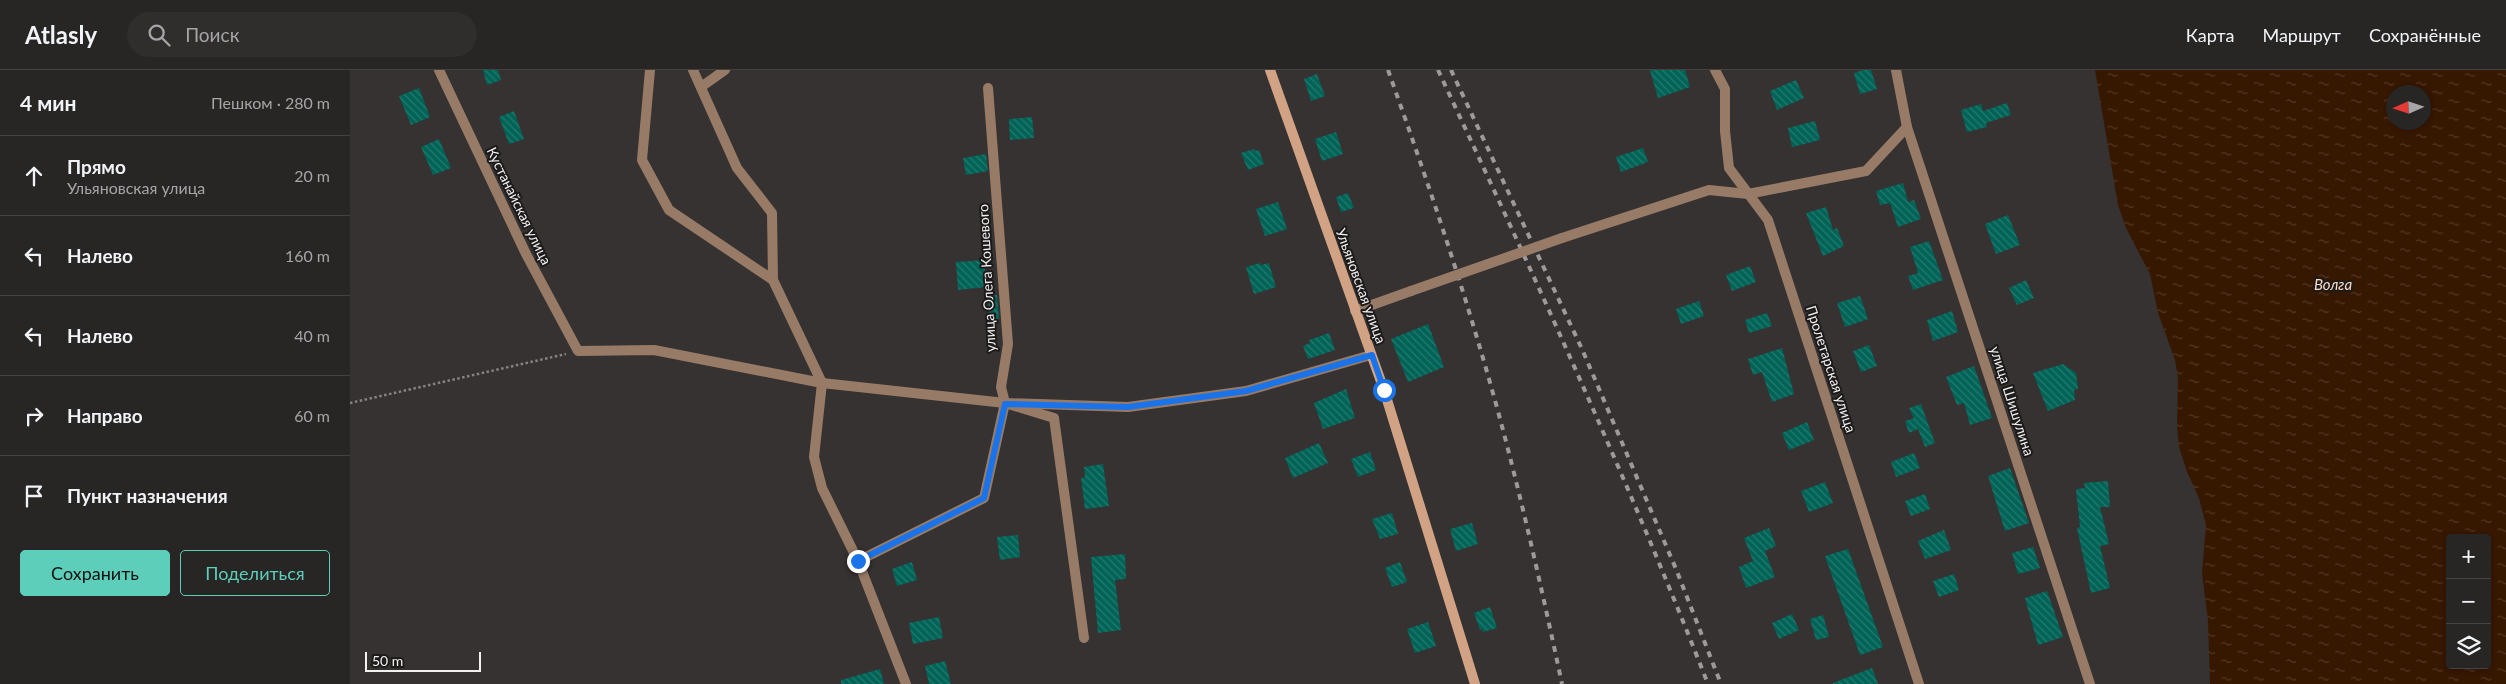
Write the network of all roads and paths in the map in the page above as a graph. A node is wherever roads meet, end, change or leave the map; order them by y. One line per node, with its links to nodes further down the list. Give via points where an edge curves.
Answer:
1 (440, 70): 14 (street, Кустанайская улица, via 526,254)
2 (650, 70): 12 (street, via 642,160 669,210)
3 (693, 70): 8 (street)
4 (725, 70): 8 (street)
5 (1270, 70): 13 (main road, Ульяновская улица)
6 (1715, 70): 11 (street, Пролетарская улица, via 1725,89 1729,168)
7 (1896, 70): 10 (street, улица Шишулина)
8 (701, 88): 12 (street, via 737,168 772,213)
9 (988, 88): 18 (street, улица Олега Кошевого, via 1008,344 1001,387)
10 (1907, 127): 11 (street, via 1866,171); 24 (street, улица Шишулина)
11 (1748, 194): 13 (street, bridge, via 1709,190); 23 (street, Пролетарская улица, via 1768,220)
12 (773, 280): 16 (street)
13 (1355, 311): 15 (main road, Ульяновская улица)
14 (578, 351): 16 (street, via 654,350); 17 (path)
15 (1372, 355): 18 (street, via 1246,391 1128,407); 22 (main road, Ульяновская улица)
16 (822, 383): 18 (street); 19 (street, via 814,457 822,488)
17 (350, 403)
18 (1005, 404): 19 (street, улица Олега Кошевого, via 984,498); 20 (street, via 1054,418)
19 (858, 561): 21 (street)
20 (1084, 638)
21 (906, 684)
22 (1475, 684)
23 (1919, 684)
24 (2090, 684)

